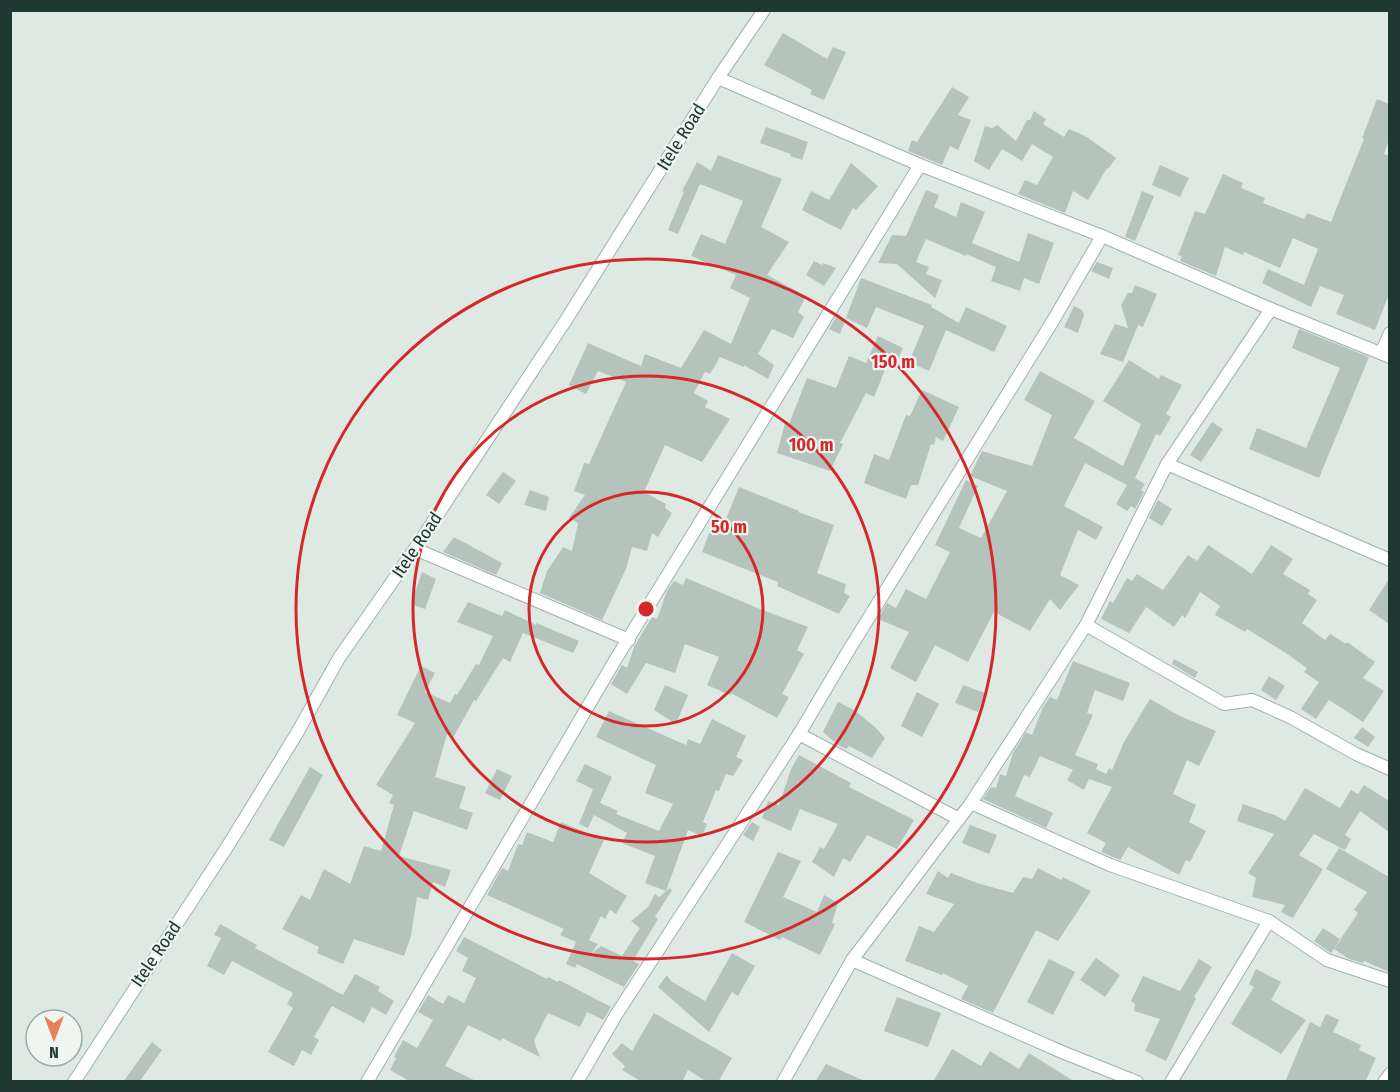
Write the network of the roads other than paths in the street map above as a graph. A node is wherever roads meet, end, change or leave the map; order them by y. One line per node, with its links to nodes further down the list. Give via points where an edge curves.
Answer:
1 (764, 10): 2 (street, Itele Road)
2 (718, 78): 3 (street); 9 (street, Itele Road, via 560,330)
3 (920, 165): 4 (street); 12 (street)
4 (1102, 236): 5 (street); 13 (street)
5 (1271, 309): 7 (street); 8 (street)
6 (1389, 333): 7 (street)
7 (1385, 355)
8 (1167, 464): 10 (street); 11 (street)
9 (415, 549): 12 (street); 21 (street, Itele Road, via 339,658 229,844)
10 (1389, 560)
11 (1086, 625): 14 (street, via 1224,704 1252,700); 15 (street)
12 (628, 640): 22 (street)
13 (799, 734): 16 (street); 23 (street, via 616,1015)
14 (1389, 769)
15 (971, 803): 16 (street); 17 (street, via 1110,865)
16 (959, 819): 18 (street)
17 (1269, 921): 19 (street, via 1327,960); 26 (street)
18 (852, 960): 24 (street); 25 (street)
19 (1389, 981)
20 (1389, 1074): 27 (street)
21 (74, 1082)
22 (367, 1082)
23 (577, 1082)
24 (783, 1082)
25 (1137, 1082)
26 (1171, 1082)
27 (1384, 1082)

